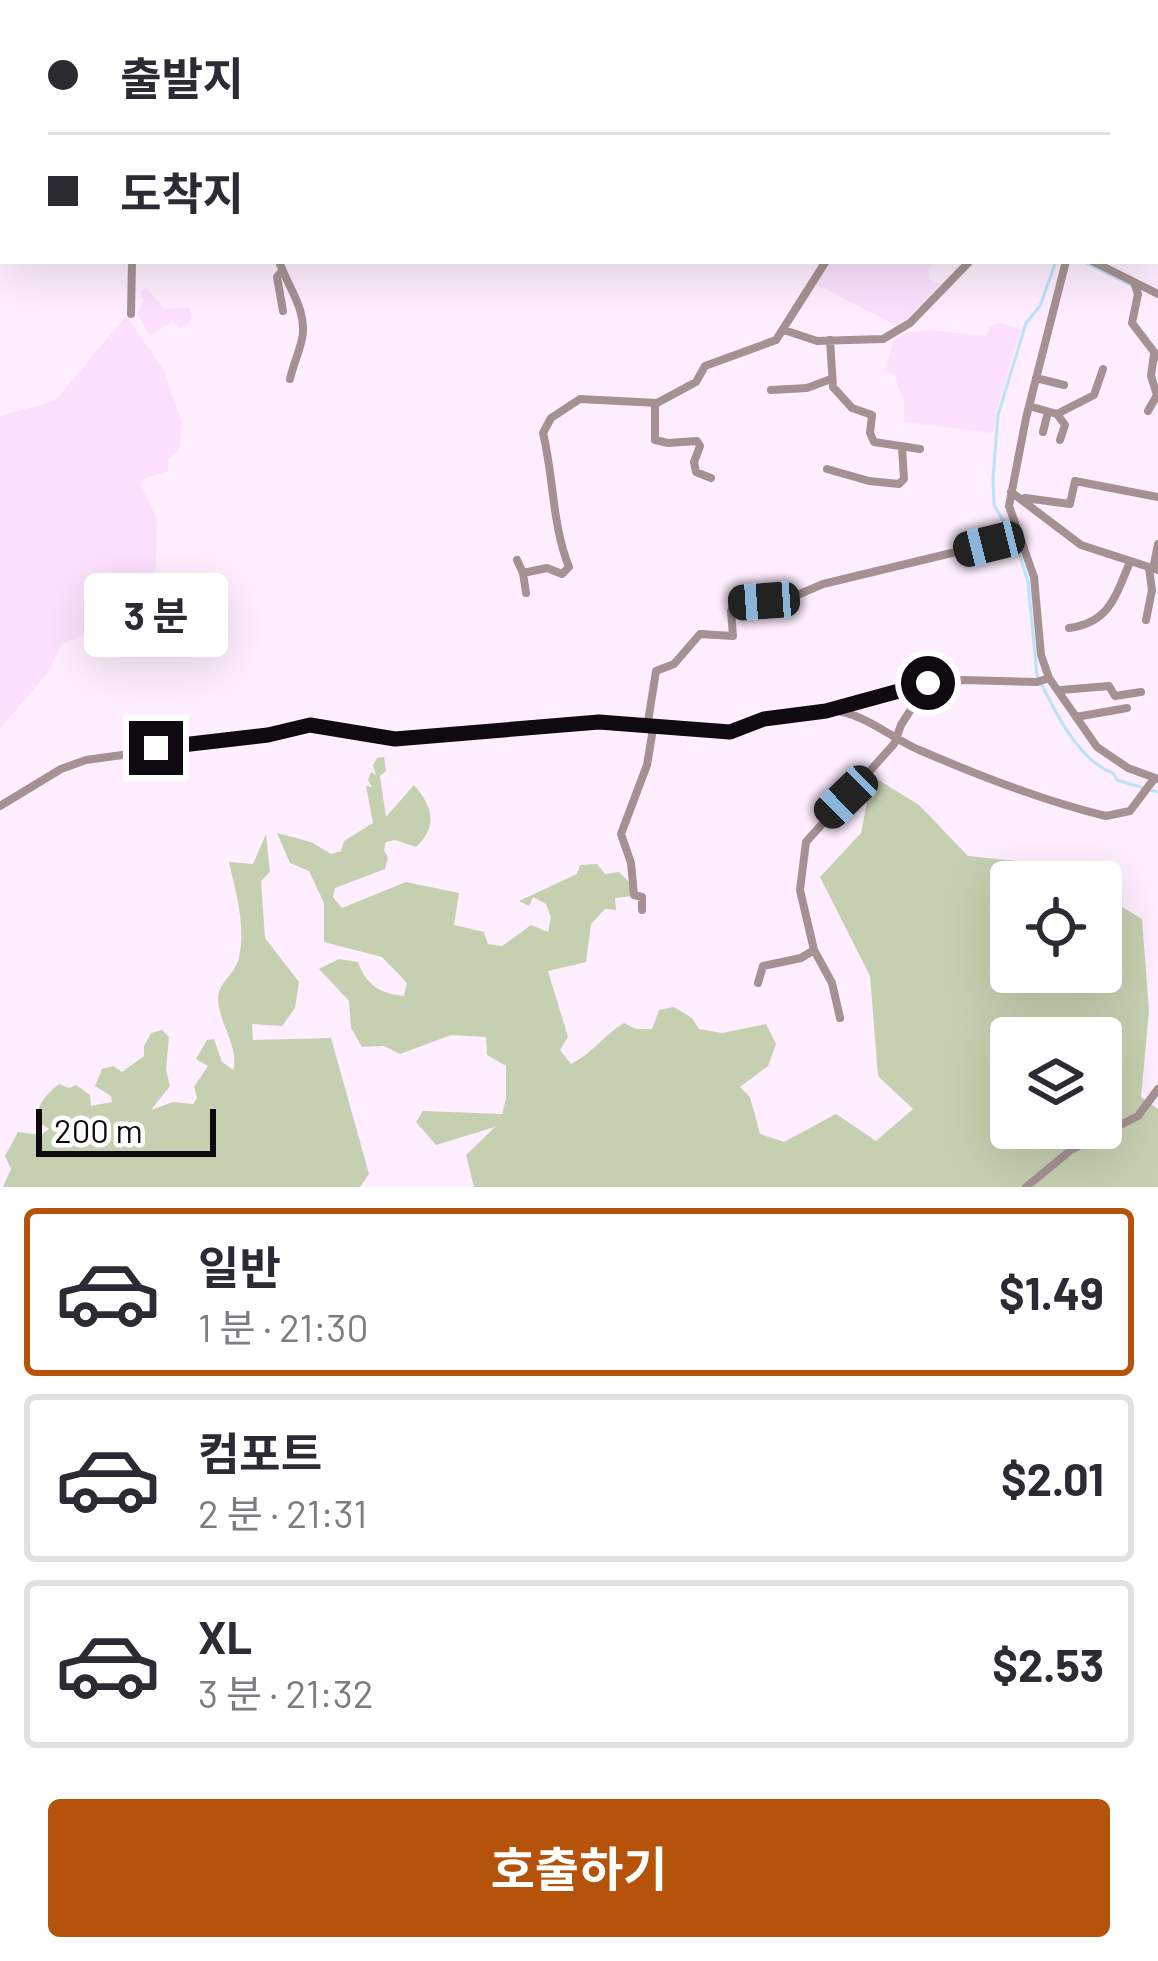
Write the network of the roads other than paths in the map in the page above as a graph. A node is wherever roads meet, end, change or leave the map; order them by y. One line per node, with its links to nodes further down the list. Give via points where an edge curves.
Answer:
1 (132, 264): 10 (street)
2 (824, 264): 11 (street)
3 (967, 264): 12 (street, via 896,333)
4 (1065, 264): 15 (street)
5 (1098, 264): 7 (street)
6 (281, 266): 9 (street); 16 (street, via 302,322)
7 (1136, 287): 8 (street); 13 (street, via 1132,323)
8 (1157, 291)
9 (283, 311)
10 (130, 314)
11 (784, 330): 12 (street); 20 (street, via 705,367 696,382)
12 (830, 340): 17 (street)
13 (1156, 355): 22 (street, via 1157,395)
14 (1103, 369): 23 (street, via 1094,395)
15 (1036, 378): 18 (street); 21 (street)
16 (290, 379)
17 (831, 379): 19 (street); 26 (street, via 852,408 872,415 874,442)
18 (1064, 385)
19 (771, 390)
20 (655, 403): 29 (street, via 655,440 697,440 696,472); 38 (street, via 580,399 544,426 558,540 569,567)
21 (1029, 406): 23 (street); 30 (street)
22 (1148, 411)
23 (1052, 413): 24 (street); 25 (street, via 1065,425)
24 (1043, 432)
25 (1060, 440)
26 (902, 448): 27 (street); 28 (street, via 899,484)
27 (920, 448)
28 (827, 470)
29 (711, 478)
30 (1010, 492): 32 (street); 33 (street)
31 (1158, 496): 32 (street, via 1075,482 1070,504)
32 (1023, 498): 36 (street, via 1081,545)
33 (1014, 535): 42 (street, via 1034,577); 49 (street, via 788,599 735,604 733,636 700,634 674,664 656,671)
34 (1158, 544): 37 (street)
35 (518, 560): 38 (street)
36 (1130, 562): 37 (street); 41 (street, via 1108,611)
37 (1154, 569): 40 (street)
38 (523, 574): 39 (street)
39 (526, 593)
40 (1146, 620)
41 (1069, 628)
42 (1044, 681): 43 (street); 44 (street)
43 (928, 683): 47 (street); 50 (street)
44 (1061, 690): 45 (street); 48 (street)
45 (1141, 692)
46 (1127, 708): 48 (street)
47 (830, 709): 49 (street, via 730,732); 50 (street)
48 (1076, 717): 51 (street, via 1097,747)
49 (650, 729): 52 (street, via 568,723 395,739 310,725 86,760); 53 (street, via 647,765 620,834)
50 (895, 739): 51 (street, via 1106,816 1130,811); 54 (street, via 806,842 800,890)
51 (1151, 784)
52 (0, 806)
53 (642, 910)
54 (814, 950): 55 (street, via 763,966); 56 (street)
55 (758, 983)
56 (840, 1018)
57 (1158, 1089): 58 (street, via 1138,1116 1071,1150)
58 (1026, 1187)

